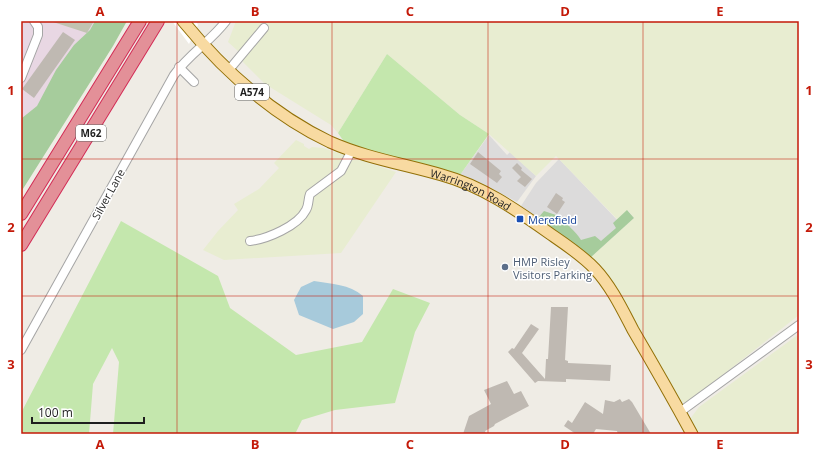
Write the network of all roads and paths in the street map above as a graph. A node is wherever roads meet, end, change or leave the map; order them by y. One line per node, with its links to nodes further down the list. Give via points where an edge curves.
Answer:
1 (34, 21): 10 (street, via 38,27 38,34)
2 (140, 21): 13 (highway, M62)
3 (158, 21): 15 (highway, M62)
4 (183, 21): 7 (main road, Warrington Road / A574)
5 (226, 21): 7 (street, Silver Lane)
6 (264, 28): 9 (street)
7 (203, 44): 8 (street, Silver Lane); 9 (main road, Warrington Road / A574)
8 (179, 67): 11 (street); 17 (street, Silver Lane)
9 (228, 71): 12 (main road, Warrington Road / A574, via 288,118 331,142)
10 (21, 78)
11 (194, 82)
12 (352, 150): 14 (street, via 341,171 310,194 307,208 298,219 268,237); 18 (main road, Warrington Road / A574, via 384,161 442,175 481,189 518,211 581,256 595,269 612,292)
13 (21, 214)
14 (250, 241)
15 (21, 244)
16 (799, 325): 18 (street)
17 (21, 350)
18 (680, 412): 19 (main road, Warrington Road / A574)
19 (692, 434)

